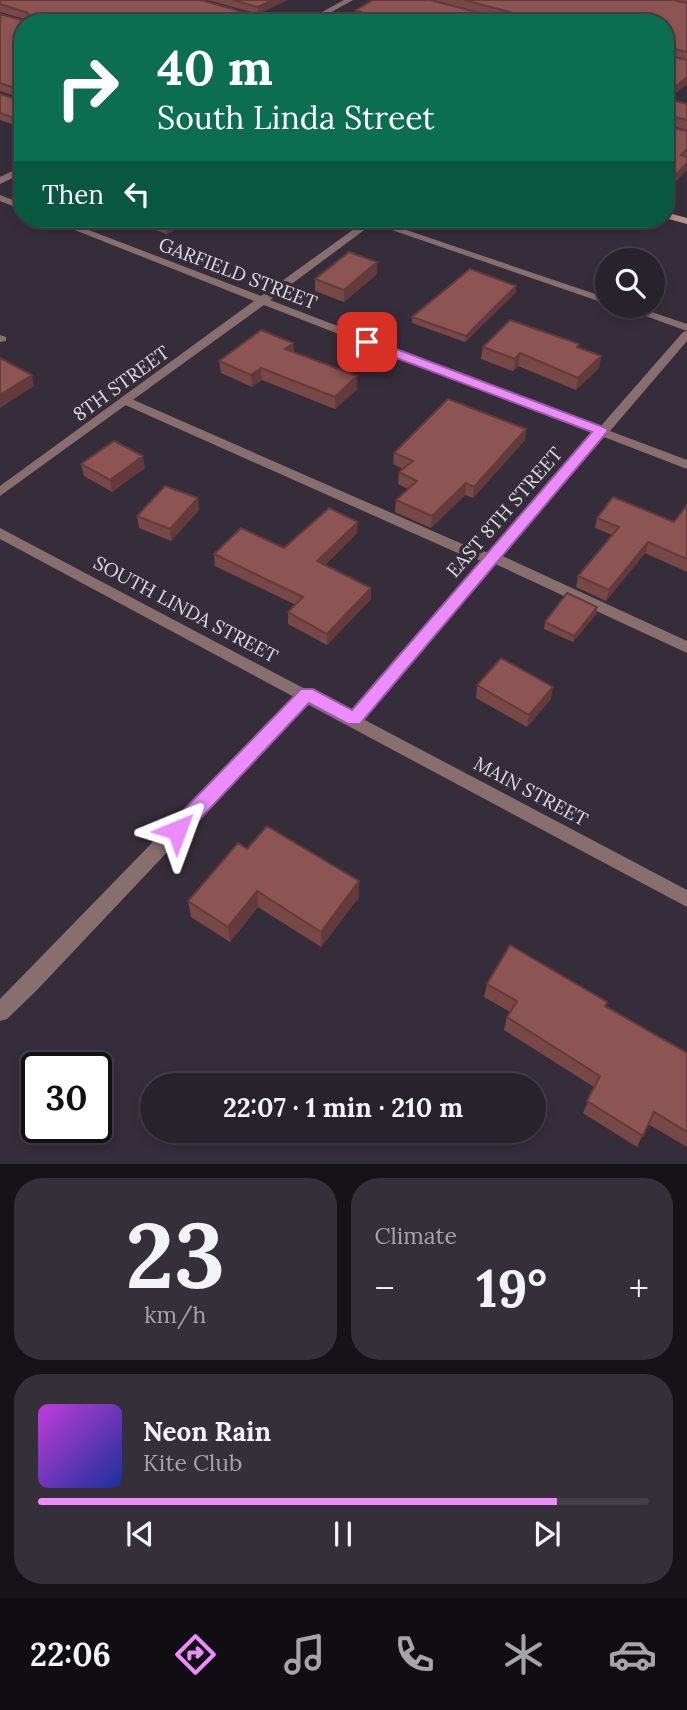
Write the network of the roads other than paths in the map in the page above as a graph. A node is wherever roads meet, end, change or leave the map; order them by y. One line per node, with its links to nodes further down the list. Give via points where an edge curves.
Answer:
1 (349, 0): 4 (street)
2 (220, 8): 3 (street)
3 (242, 14)
4 (323, 14)
5 (74, 228): 9 (street, GARFIELD STREET)
6 (360, 228): 9 (street, 8TH STREET)
7 (393, 228): 8 (street)
8 (595, 297)
9 (263, 302): 13 (street, 8TH STREET); 14 (street, GARFIELD STREET)
10 (658, 318): 11 (street)
11 (687, 328)
12 (687, 334): 14 (street, EAST 8TH STREET)
13 (127, 401): 16 (street, 8TH STREET); 18 (street, via 474,555)
14 (601, 431): 15 (street, GARFIELD STREET); 18 (street, EAST 8TH STREET)
15 (687, 465)
16 (0, 492)
17 (0, 533): 20 (street, SOUTH LINDA STREET)
18 (493, 557): 19 (street); 21 (street, EAST 8TH STREET)
19 (687, 647)
20 (307, 694): 21 (street, SOUTH LINDA STREET); 23 (street)
21 (354, 719): 22 (street, MAIN STREET)
22 (687, 899)
23 (0, 1012)

